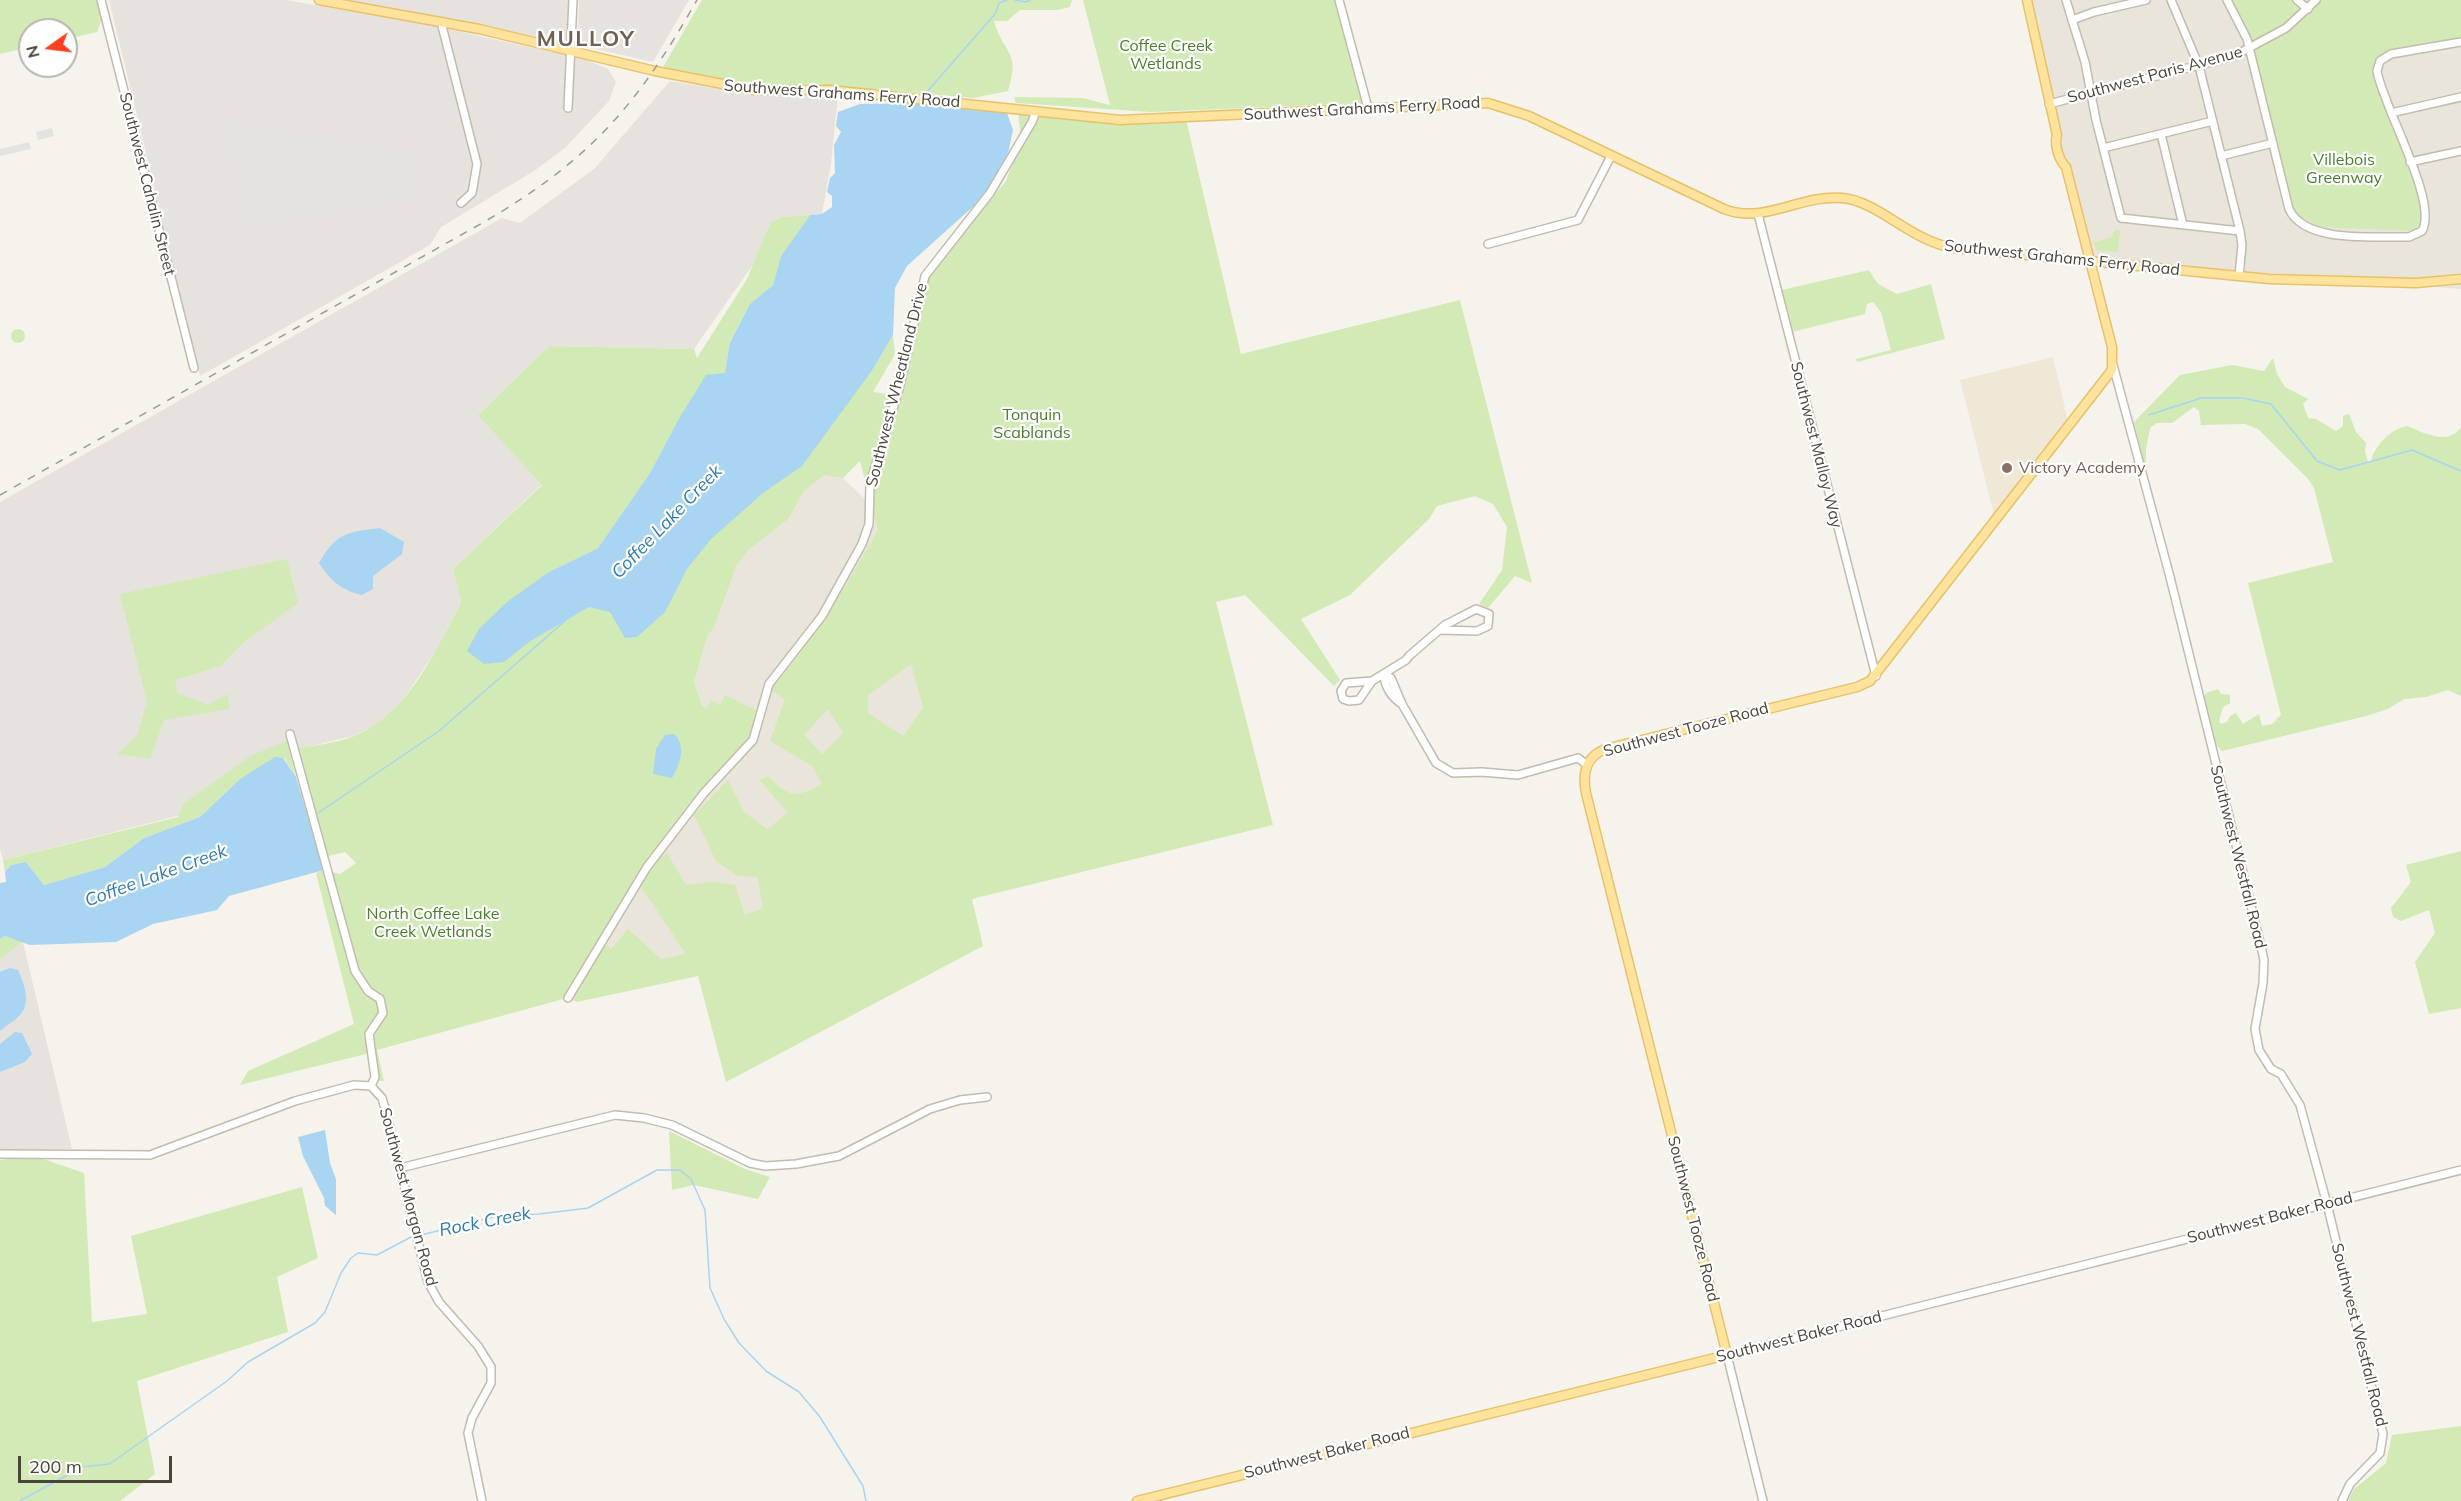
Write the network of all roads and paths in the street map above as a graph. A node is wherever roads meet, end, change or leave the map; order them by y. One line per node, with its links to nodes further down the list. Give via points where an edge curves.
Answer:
1 (101, 0): 43 (street, Southwest Cahalin Street)
2 (319, 0): 14 (main road, Southwest Grahams Ferry Road)
3 (573, 0): 16 (street)
4 (1339, 0): 23 (street)
5 (2027, 0): 21 (main road)
6 (2066, 0): 13 (street)
7 (2146, 0): 13 (street)
8 (2170, 0): 18 (street)
9 (2227, 0): 17 (street)
10 (2297, 0): 12 (street)
11 (2316, 0): 12 (street, Southwest Paris Avenue)
12 (2308, 9): 17 (street, Southwest Paris Avenue)
13 (2072, 20): 19 (street)
14 (441, 22): 16 (main road, Southwest Grahams Ferry Road); 34 (street, via 477,164 472,194)
15 (2461, 42): 25 (street, via 2382,58 2377,71)
16 (572, 50): 22 (street); 24 (main road, Southwest Grahams Ferry Road, via 748,89 830,90)
17 (2250, 50): 18 (street, Southwest Paris Avenue); 28 (street)
18 (2199, 66): 19 (street, Southwest Paris Avenue); 26 (street)
19 (2093, 93): 21 (street, Southwest Paris Avenue); 29 (street)
20 (2461, 97): 25 (street)
21 (2049, 104): 39 (main road)
22 (568, 108)
23 (1368, 108): 24 (main road, Southwest Grahams Ferry Road, via 1137,120); 31 (main road, Southwest Grahams Ferry Road, via 1462,102 1495,104)
24 (1036, 111): 50 (street, Southwest Wheatland Drive, via 990,193 925,276 899,389 870,484 869,524 862,544 822,616 771,681 753,740 704,793 643,872)
25 (2391, 113): 33 (street)
26 (2213, 121): 27 (street); 32 (street)
27 (2161, 134): 29 (street); 36 (street)
28 (2273, 143): 32 (street); 33 (street, via 2293,216 2324,234 2409,237 2420,233 2426,215)
29 (2103, 148): 36 (street, via 2123,219)
30 (2461, 151): 33 (street)
31 (1611, 156): 35 (main road, Southwest Grahams Ferry Road, via 1730,212); 38 (street, via 1578,220)
32 (2221, 156): 37 (street)
33 (2410, 162)
34 (461, 203)
35 (1758, 214): 39 (main road, Southwest Grahams Ferry Road, via 1842,198 1860,203 1917,237 1943,247); 46 (street, Southwest Malloy Way)
36 (2183, 225): 37 (street)
37 (2240, 231): 40 (street)
38 (1488, 244)
39 (2089, 262): 40 (main road, Southwest Grahams Ferry Road); 42 (main road)
40 (2239, 276): 41 (main road, Southwest Grahams Ferry Road, via 2388,282)
41 (2461, 277)
42 (2114, 365): 46 (main road, Southwest Tooze Road); 56 (street, Southwest Westfall Road, via 2264,960 2255,1029 2259,1050 2271,1069 2281,1074 2300,1105)
43 (194, 368)
44 (1440, 630): 44 (street, via 1472,610 1489,614 1488,626 1481,630); 45 (street)
45 (1384, 674): 47 (street); 49 (street, via 1391,678 1436,763 1453,773 1518,775 1578,758)
46 (1876, 676): 49 (main road, Southwest Tooze Road, via 1857,687 1605,749 1593,755)
47 (1372, 681)
48 (290, 734): 51 (street, Southwest Morgan Road, via 355,971 368,991 380,999 383,1013 369,1034 375,1077)
49 (1587, 765): 57 (main road, Southwest Tooze Road, via 1586,793)
50 (568, 998)
51 (371, 1086): 53 (street, Southwest Morgan Road, via 354,1085 295,1101 150,1155); 54 (street, Southwest Morgan Road, via 382,1098)
52 (987, 1097): 54 (street, via 930,1109 839,1156 796,1164 755,1165 672,1125 615,1115)
53 (0, 1155)
54 (400, 1168): 58 (street, Southwest Morgan Road, via 428,1282 439,1302 491,1367 491,1383 468,1433)
55 (2461, 1170): 56 (street, Southwest Baker Road)
56 (2327, 1204): 57 (street, Southwest Baker Road); 61 (street, Southwest Westfall Road, via 2383,1434 2380,1452 2350,1484)
57 (1727, 1355): 59 (main road, Southwest Baker Road); 60 (street, Southwest Tooze Road)
58 (482, 1501)
59 (1137, 1501)
60 (1763, 1501)
61 (2342, 1501)

